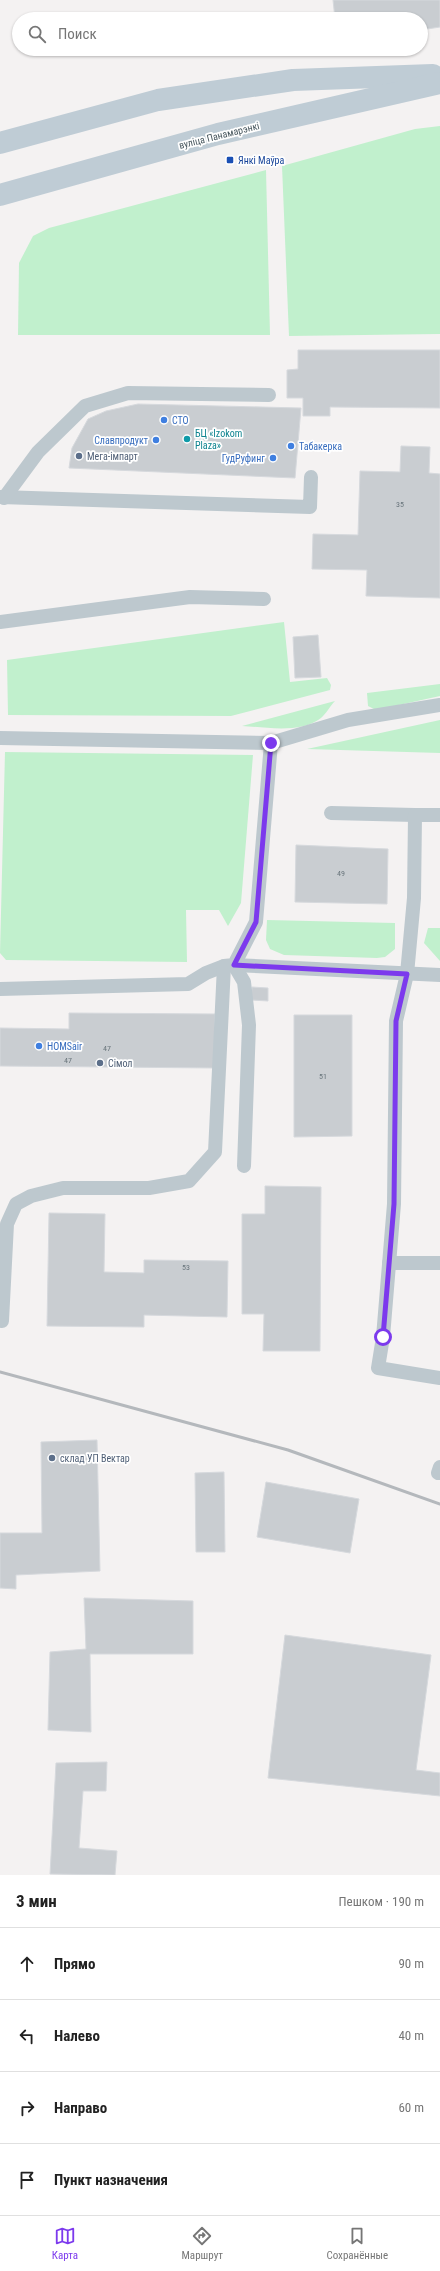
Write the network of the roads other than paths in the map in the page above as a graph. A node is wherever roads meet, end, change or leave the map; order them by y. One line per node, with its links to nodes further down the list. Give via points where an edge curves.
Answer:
1 (440, 75): 3 (main road, via 293,80 165,99)
2 (440, 83): 4 (main road, вуліца Панамарэнкі, via 218,134)
3 (0, 143)
4 (0, 195)
5 (269, 395): 7 (lane, via 128,393 85,406 38,452)
6 (312, 476): 7 (lane, via 310,507)
7 (2, 497)
8 (264, 599): 9 (lane, via 190,597)
9 (0, 622)
10 (440, 705): 12 (lane, via 348,720)
11 (0, 738): 12 (lane)
12 (271, 743): 16 (lane, via 256,922)
13 (331, 813): 14 (lane)
14 (415, 815): 15 (lane); 17 (lane, via 414,898)
15 (440, 815)
16 (229, 966): 17 (lane); 19 (lane, via 206,973 188,984); 20 (lane, via 244,982 249,1025); 23 (lane, via 215,1152 188,1181 149,1188 63,1188 31,1196 16,1204 7,1224)
17 (407, 974): 18 (lane); 21 (lane, via 396,1021 394,1204)
18 (440, 975)
19 (0, 989)
20 (244, 1166)
21 (389, 1263): 22 (lane); 24 (lane, via 378,1368)
22 (440, 1264)
23 (2, 1321)
24 (440, 1378)
25 (440, 1467): 26 (lane)
26 (440, 1474)

